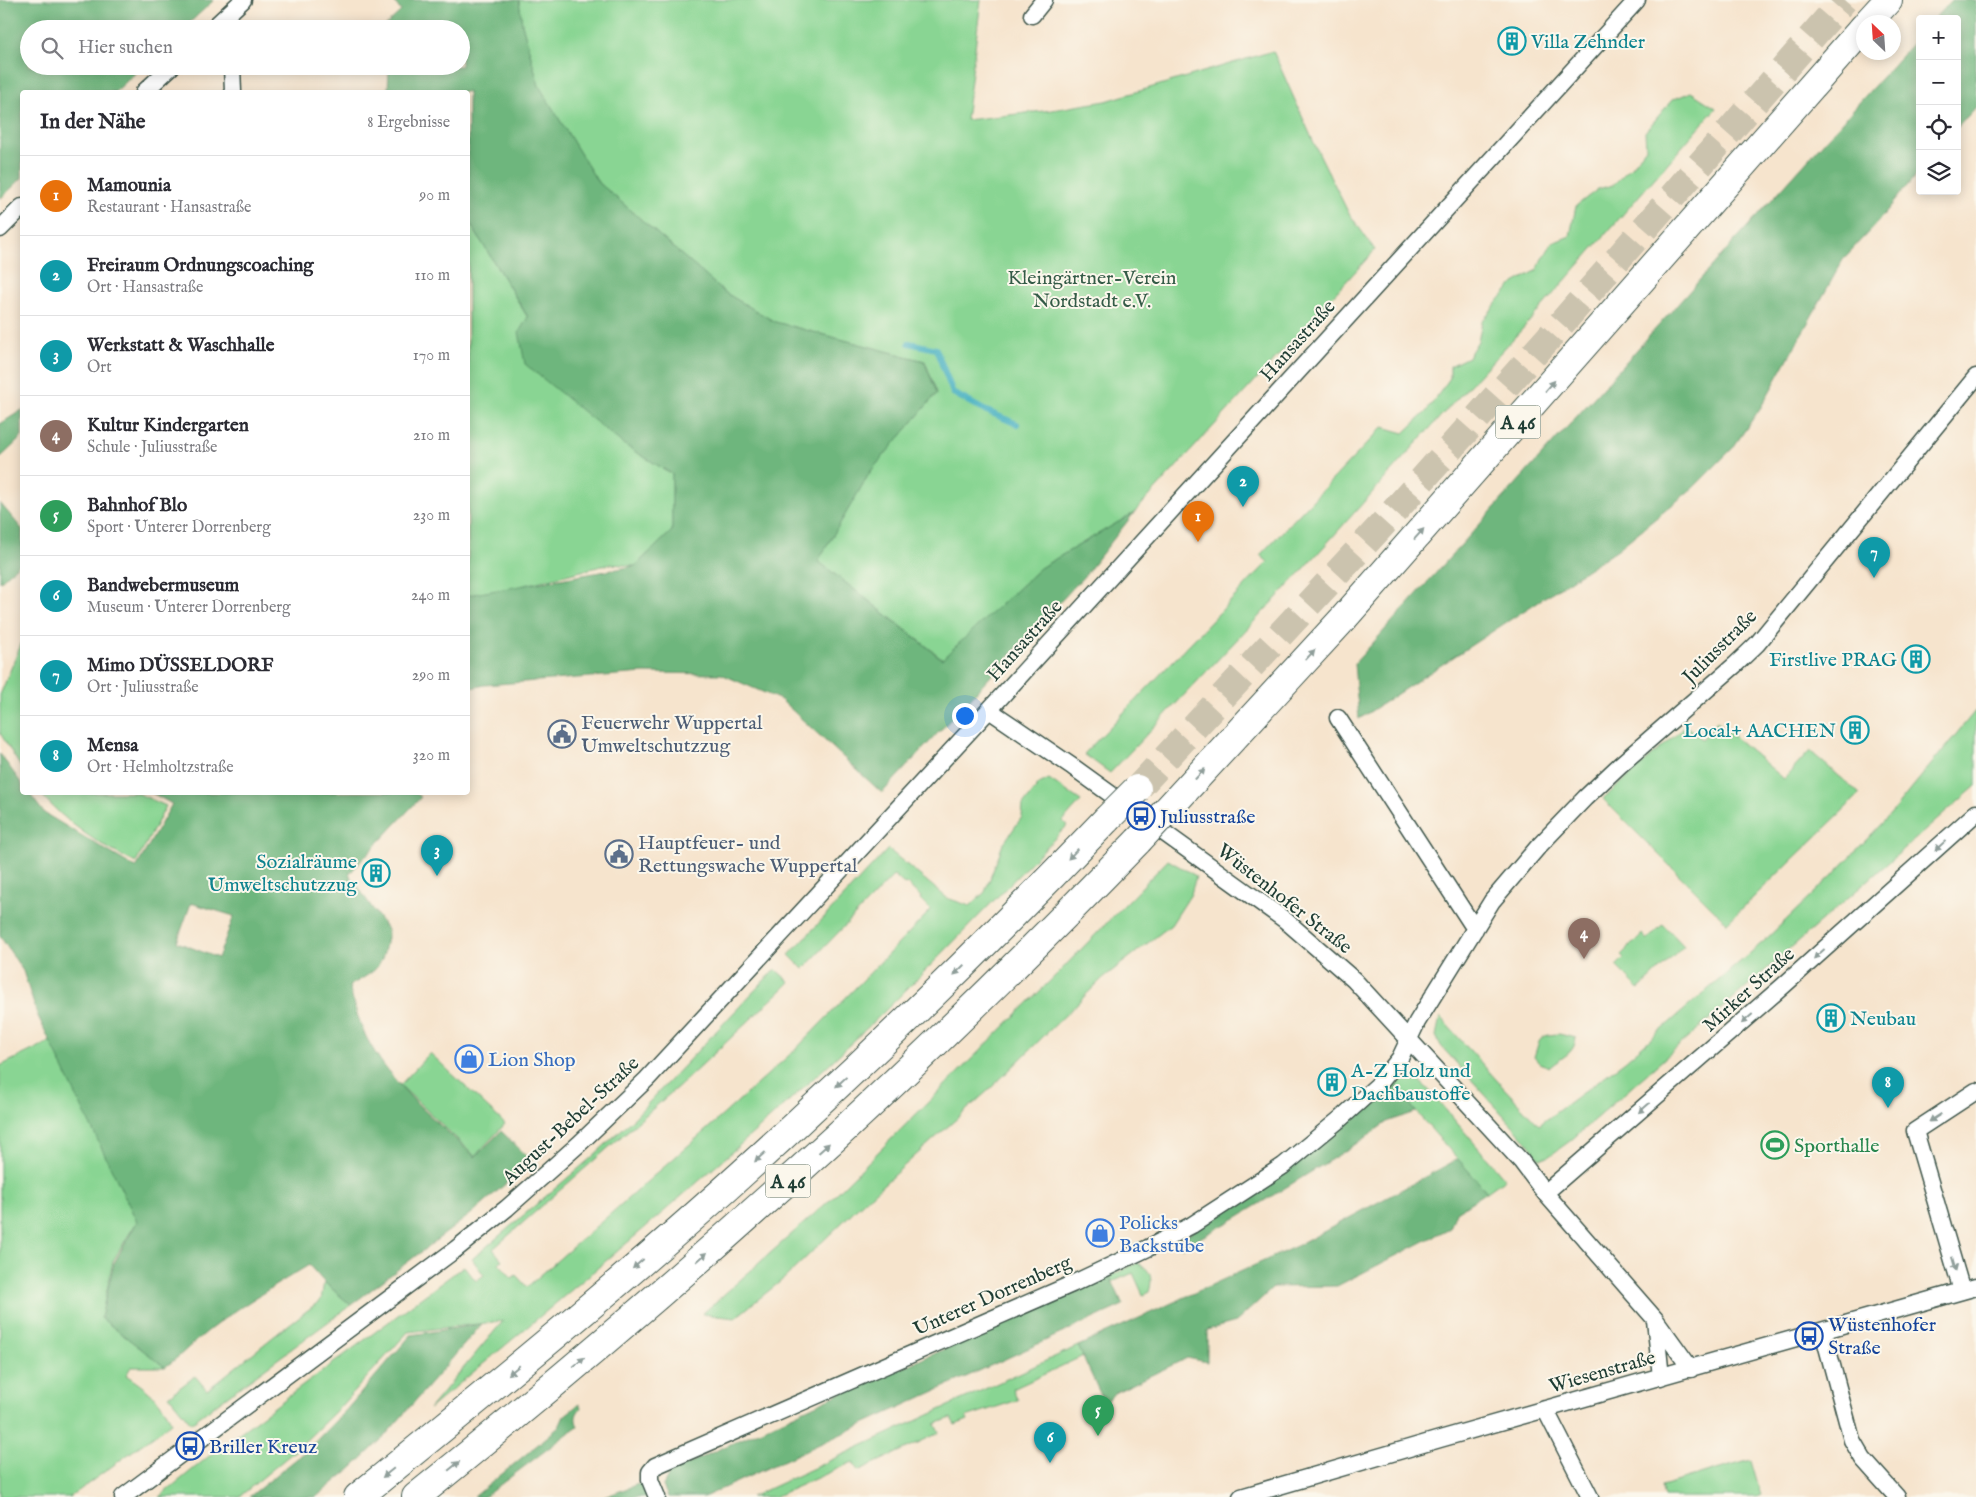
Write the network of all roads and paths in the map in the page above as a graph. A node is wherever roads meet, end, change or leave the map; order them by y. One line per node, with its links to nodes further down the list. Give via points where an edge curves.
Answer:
1 (242, 0): 5 (street)
2 (1044, 0): 6 (street)
3 (1637, 0): 18 (street, Hansastraße)
4 (1888, 0): 7 (highway)
5 (230, 12): 8 (street); 9 (street)
6 (1032, 15)
7 (1874, 15)
8 (222, 20)
9 (230, 20)
10 (1856, 36): 35 (highway, A 46, one-way to 10, bridge, via 715,1246 837,1136 962,1018 1138,841 1357,604)
11 (162, 75): 13 (street)
12 (232, 75): 14 (street)
13 (146, 90)
14 (233, 90)
15 (20, 209): 16 (street)
16 (0, 229)
17 (1976, 377): 22 (street, Juliusstraße, via 1757,644 1585,798 1492,901)
18 (989, 710): 23 (street, Wüstenhofer Straße, via 1285,920 1354,980); 33 (street, August-Bebel-Straße, via 647,1079 579,1144 456,1249)
19 (1338, 718): 22 (street)
20 (1136, 789): 34 (highway, A 46, one-way to 34, bridge, via 1021,909 809,1113 570,1324)
21 (1976, 813): 25 (street, Mirker Straße, one-way to 25, via 1761,1006)
22 (1475, 929): 23 (street, Juliusstraße)
23 (1408, 1039): 25 (street, Wüstenhofer Straße, via 1521,1161); 32 (street, Unterer Dorrenberg, via 1400,1058 1340,1120 1283,1166 1192,1226 1072,1284 656,1466 650,1472 650,1480)
24 (1976, 1091): 26 (street, one-way to 26, via 1915,1131)
25 (1545, 1193): 27 (street, Wüstenhofer Straße)
26 (1969, 1289): 28 (street, Wiesenstraße)
27 (1655, 1320): 29 (street, Wüstenhofer Straße); 30 (street)
28 (1823, 1332): 29 (street, Wiesenstraße); 38 (street, via 1852,1440 1863,1459)
29 (1691, 1369): 30 (street, Wiesenstraße)
30 (1661, 1377): 31 (street, Wiesenstraße)
31 (1545, 1409): 36 (street, Wiesenstraße); 37 (street)
32 (656, 1494)
33 (123, 1497)
34 (358, 1497)
35 (416, 1497)
36 (1240, 1497)
37 (1590, 1497)
38 (1896, 1497)

